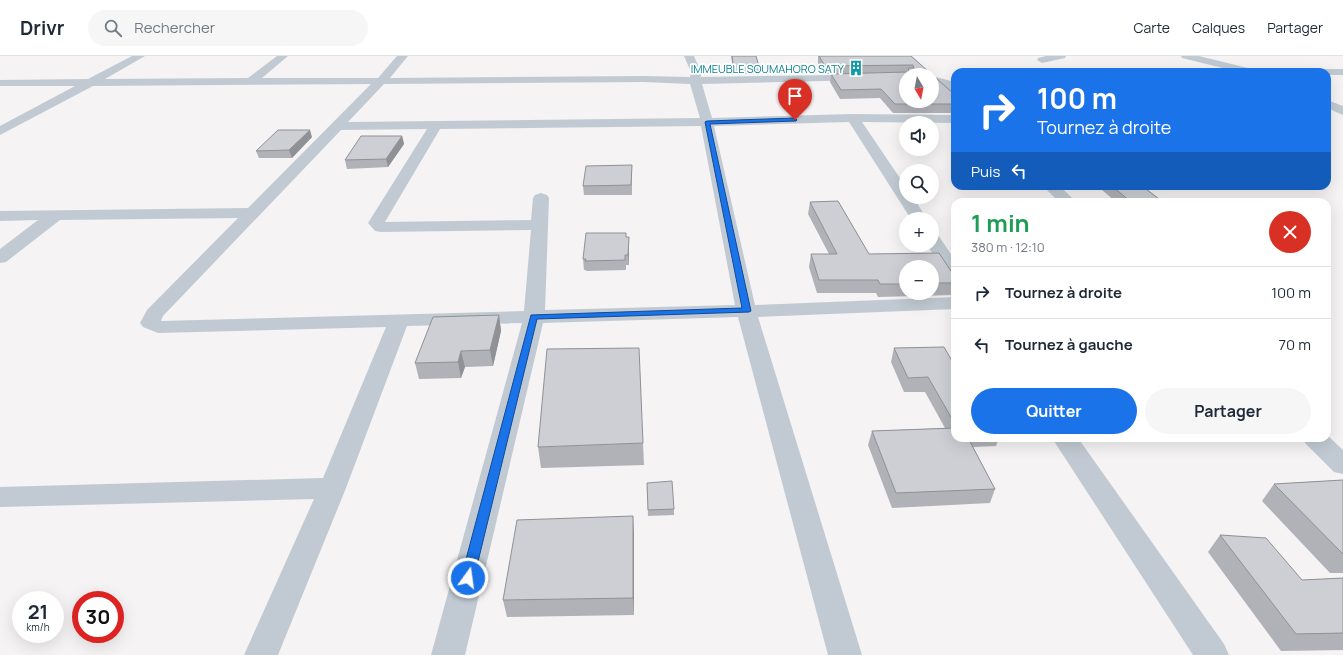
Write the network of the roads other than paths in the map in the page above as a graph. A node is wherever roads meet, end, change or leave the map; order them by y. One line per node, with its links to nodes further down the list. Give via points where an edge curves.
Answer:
1 (140, 56): 16 (street)
2 (283, 56): 12 (street)
3 (403, 56): 13 (street)
4 (689, 56): 14 (street, via 696,72)
5 (1062, 56): 7 (street)
6 (1186, 56): 8 (street)
7 (1042, 60)
8 (1236, 68)
9 (1331, 72): 10 (street)
10 (1343, 72)
11 (899, 76): 14 (street)
12 (252, 81): 13 (street); 16 (street)
13 (381, 81): 14 (street); 25 (street)
14 (695, 81): 23 (street)
15 (939, 81): 18 (street)
16 (91, 82): 17 (street); 26 (street)
17 (0, 83)
18 (951, 86)
19 (1331, 106): 20 (street)
20 (1343, 111)
21 (853, 118): 22 (street); 23 (street); 31 (street)
22 (951, 119)
23 (707, 122): 24 (street); 39 (street)
24 (436, 125): 25 (street); 34 (street, via 376,223 381,227)
25 (336, 126): 30 (street)
26 (0, 131)
27 (1055, 190): 29 (street)
28 (541, 198): 34 (street)
29 (1064, 198)
30 (252, 212): 32 (street); 41 (street, via 154,314 150,323 158,327)
31 (914, 212)
32 (56, 215): 33 (street); 36 (street)
33 (0, 216)
34 (540, 225): 40 (street)
35 (939, 250): 37 (street)
36 (0, 258)
37 (951, 268)
38 (951, 303): 39 (street)
39 (746, 311): 40 (street); 49 (street)
40 (534, 317): 41 (street); 48 (street)
41 (399, 320): 45 (street)
42 (1068, 442): 50 (street)
43 (1319, 442): 44 (street)
44 (1343, 465)
45 (332, 488): 46 (street); 47 (street)
46 (0, 497)
47 (261, 655)
48 (448, 655)
49 (845, 655)
50 (1212, 655)

